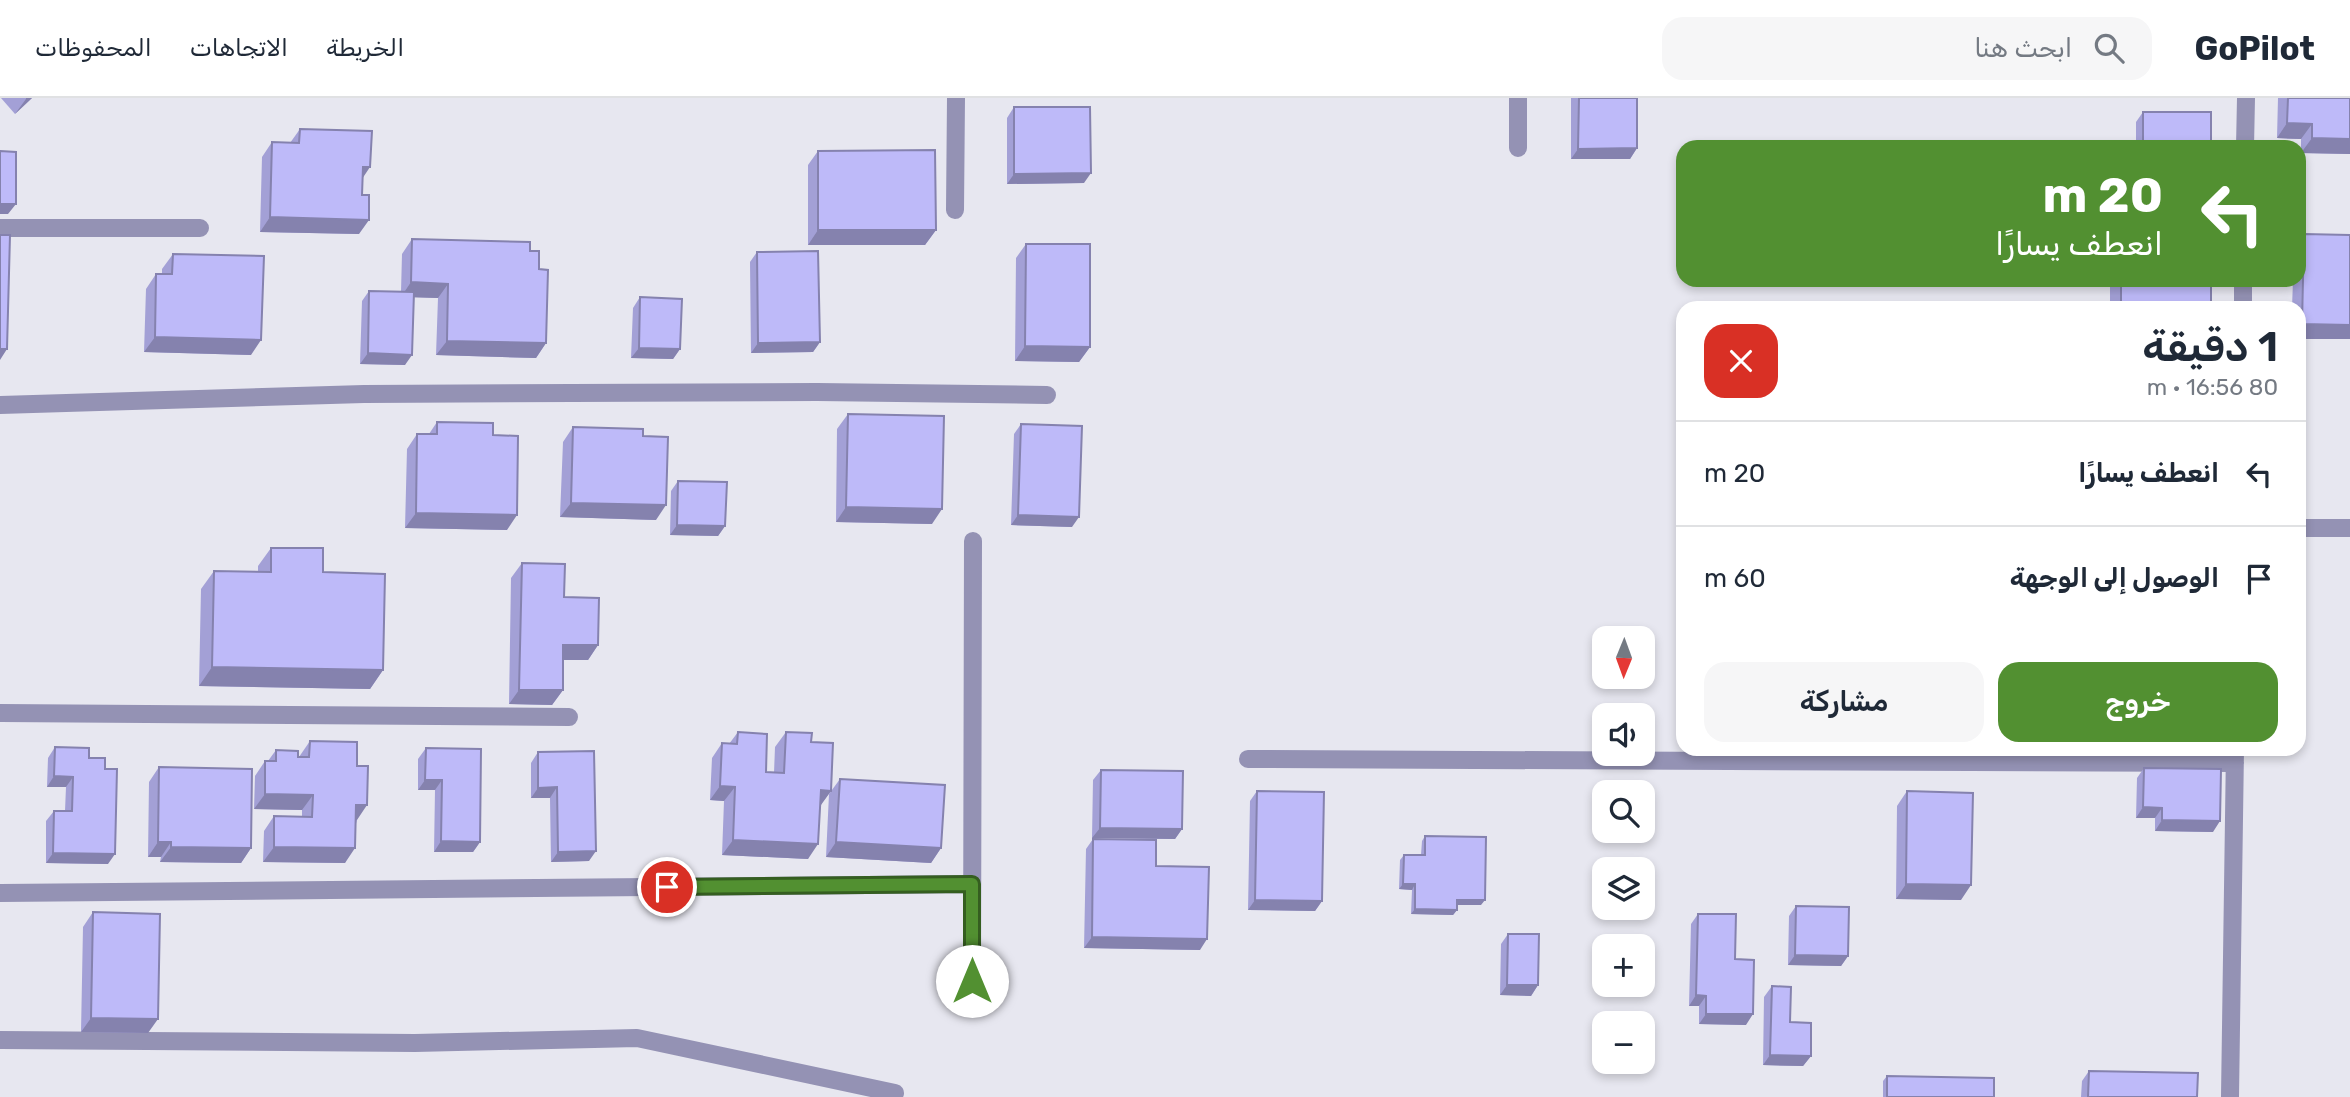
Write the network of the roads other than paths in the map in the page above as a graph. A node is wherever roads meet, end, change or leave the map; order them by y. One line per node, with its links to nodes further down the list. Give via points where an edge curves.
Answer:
1 (956, 98): 6 (street)
2 (1518, 98): 5 (street)
3 (2246, 98): 4 (street)
4 (2245, 140)
5 (1518, 148)
6 (955, 210)
7 (0, 228): 8 (street)
8 (200, 228)
9 (1047, 395): 10 (street, via 378,394)
10 (0, 405)
11 (2306, 528): 12 (street)
12 (2350, 528)
13 (973, 541): 18 (street)
14 (0, 713): 15 (street)
15 (569, 717)
16 (2235, 756): 17 (street); 23 (street)
17 (1248, 760)
18 (972, 884): 19 (street); 20 (street)
19 (0, 893)
20 (972, 981)
21 (0, 1040): 22 (street, via 415,1043 637,1038)
22 (895, 1093)
23 (2230, 1097)

